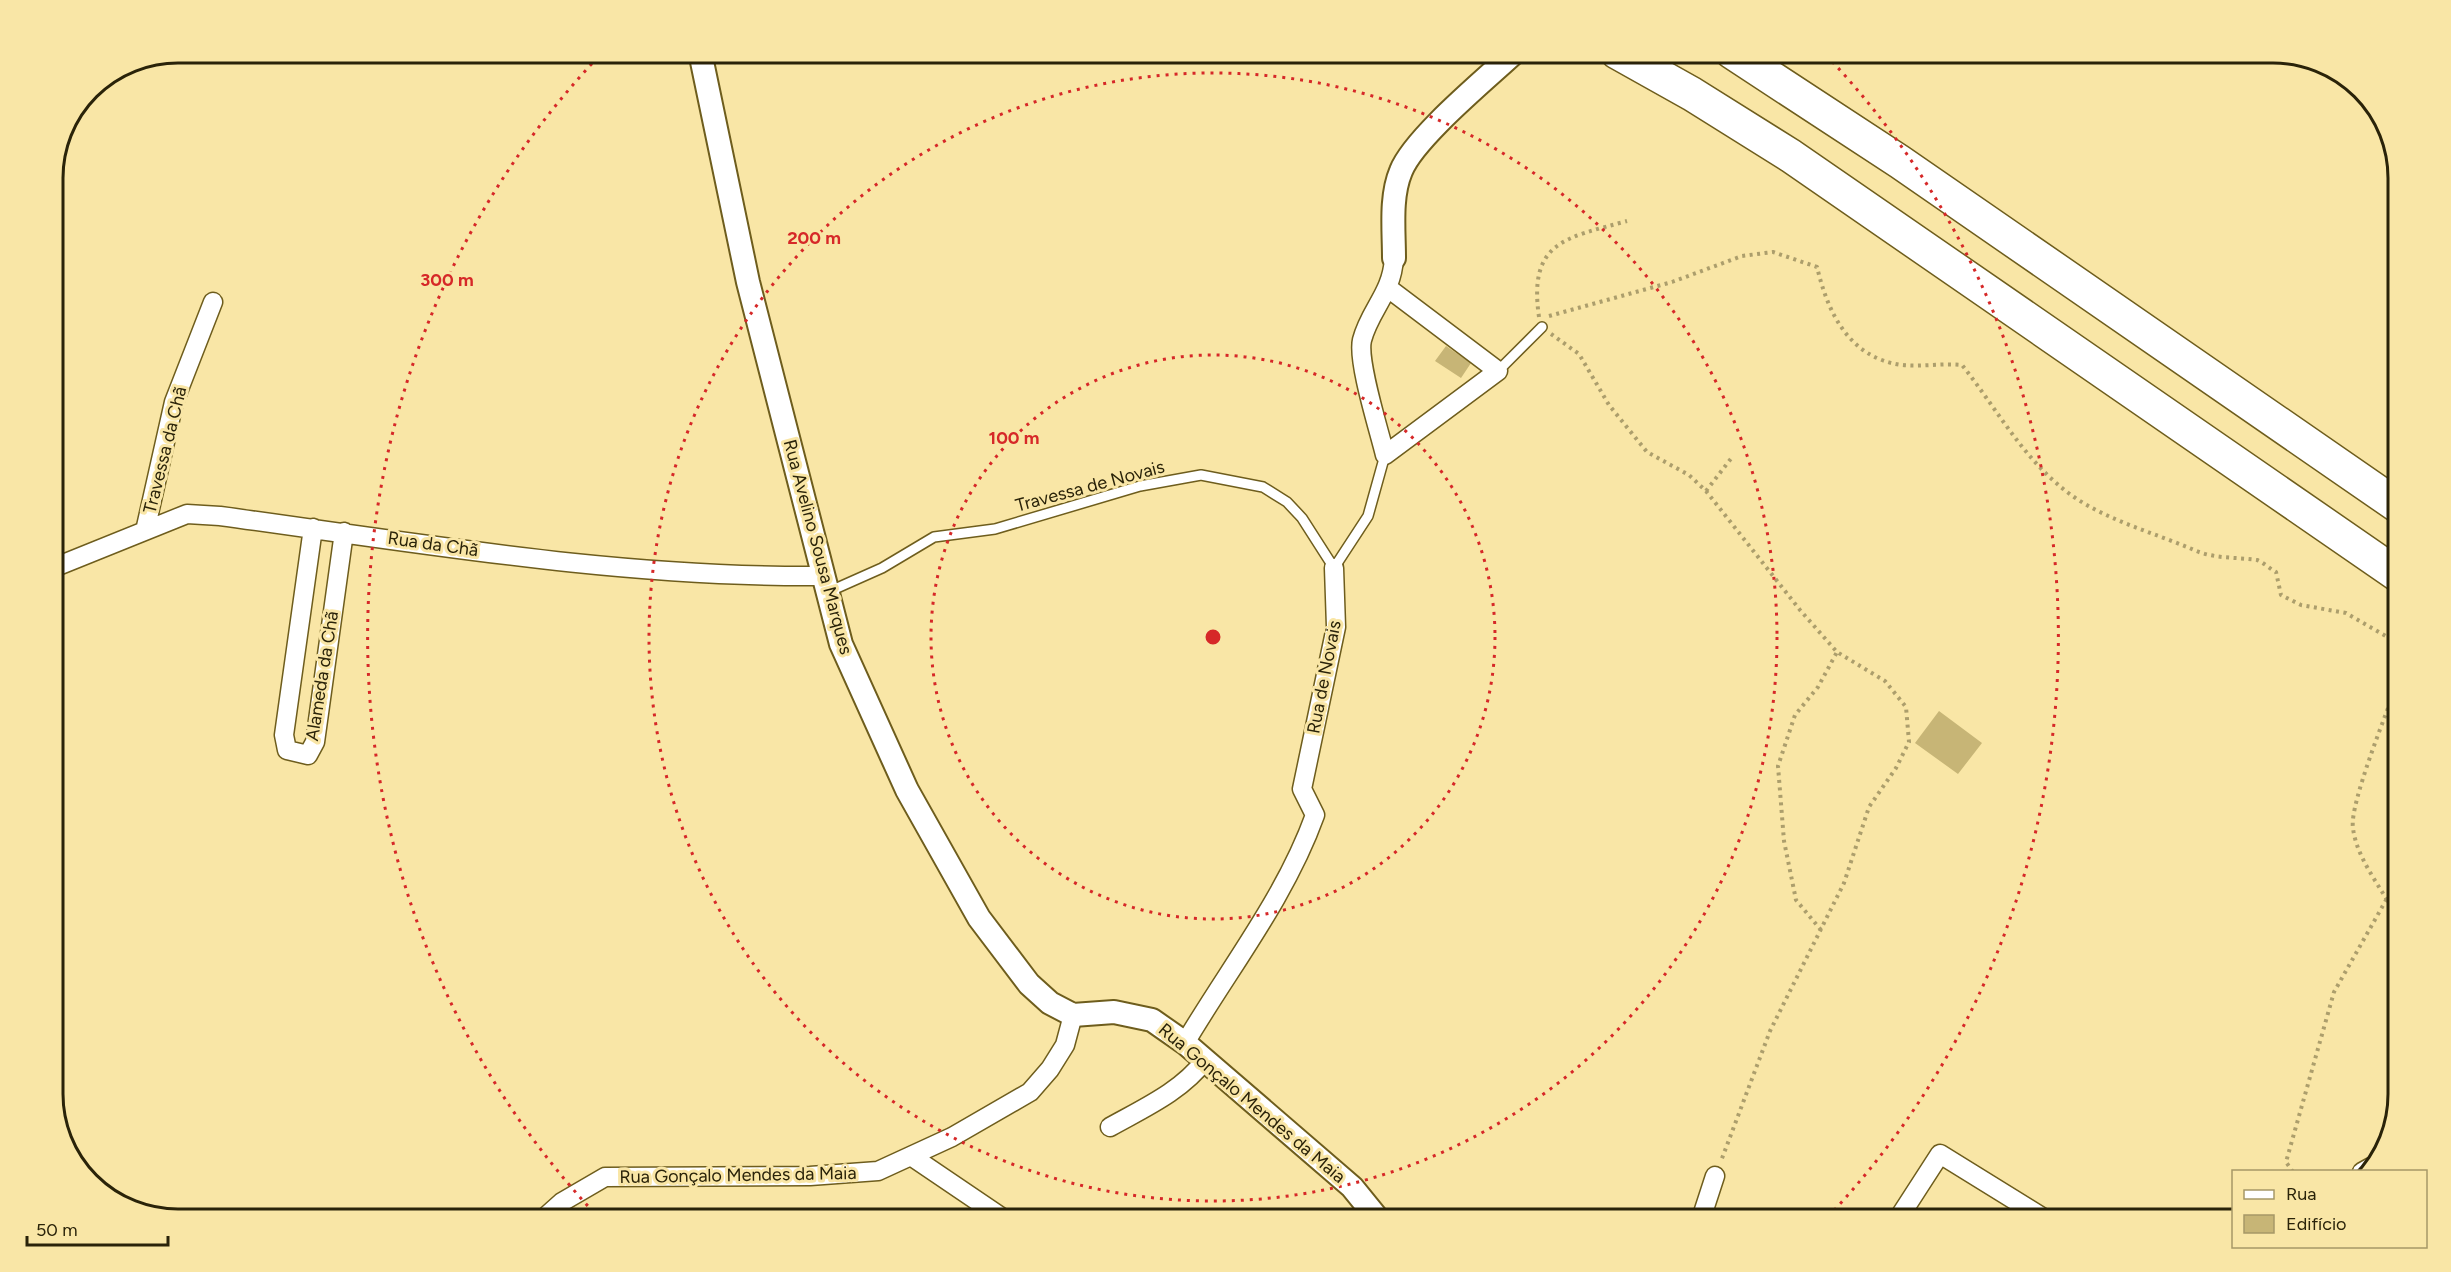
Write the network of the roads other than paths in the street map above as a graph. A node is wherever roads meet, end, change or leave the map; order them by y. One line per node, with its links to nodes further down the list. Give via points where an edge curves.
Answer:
1 (702, 63): 18 (street, Rua Avelino Sousa Marques, via 748,282)
2 (1504, 63): 5 (street, via 1413,152 1401,171 1395,193)
3 (1637, 63): 17 (highway, via 1791,156)
4 (1749, 63): 11 (highway, via 1872,143)
5 (1394, 258): 6 (street)
6 (1388, 288): 9 (street); 10 (street, via 1362,341 1363,362)
7 (213, 302): 13 (street, Travessa da Chã, via 174,402)
8 (1541, 323): 9 (lane)
9 (1498, 371): 10 (street)
10 (1385, 455): 16 (lane, via 1368,516)
11 (2388, 499)
12 (313, 528): 13 (street, Rua da Chã, via 187,514); 14 (street, Rua da Chã); 14 (street, Alameda da Chã, via 284,735 286,750 308,755 315,742)
13 (145, 531): 15 (street, Rua da Chã)
14 (344, 532): 18 (street, Rua da Chã, via 565,562 775,576)
15 (63, 564)
16 (1334, 568): 18 (lane, Travessa de Novais, via 1287,502 1263,487 1201,475 1140,486 994,529 934,537 882,568); 20 (street, Rua de Novais, via 1336,627 1302,789 1315,815 1303,849 1274,904)
17 (2388, 568)
18 (826, 584): 19 (street, Rua Avelino Sousa Marques, via 841,644 907,790 979,918 1029,984 1050,1003)
19 (1073, 1015): 20 (street, Rua Gonçalo Mendes da Maia, via 1114,1012 1152,1020); 23 (street, Rua Gonçalo Mendes da Maia, via 1065,1045 1030,1092)
20 (1185, 1042): 21 (street, Rua Gonçalo Mendes da Maia)
21 (1205, 1060): 22 (street, via 1172,1091); 27 (street, Rua Gonçalo Mendes da Maia, via 1352,1187)
22 (1110, 1127)
23 (911, 1156): 25 (street, Rua Gonçalo Mendes da Maia, via 878,1171 810,1176 605,1177); 26 (street)
24 (1715, 1176): 28 (street)
25 (555, 1209)
26 (988, 1209)
27 (1369, 1209)
28 (1704, 1209)
29 (1905, 1209): 30 (street, via 1940,1154)
30 (2028, 1209)

